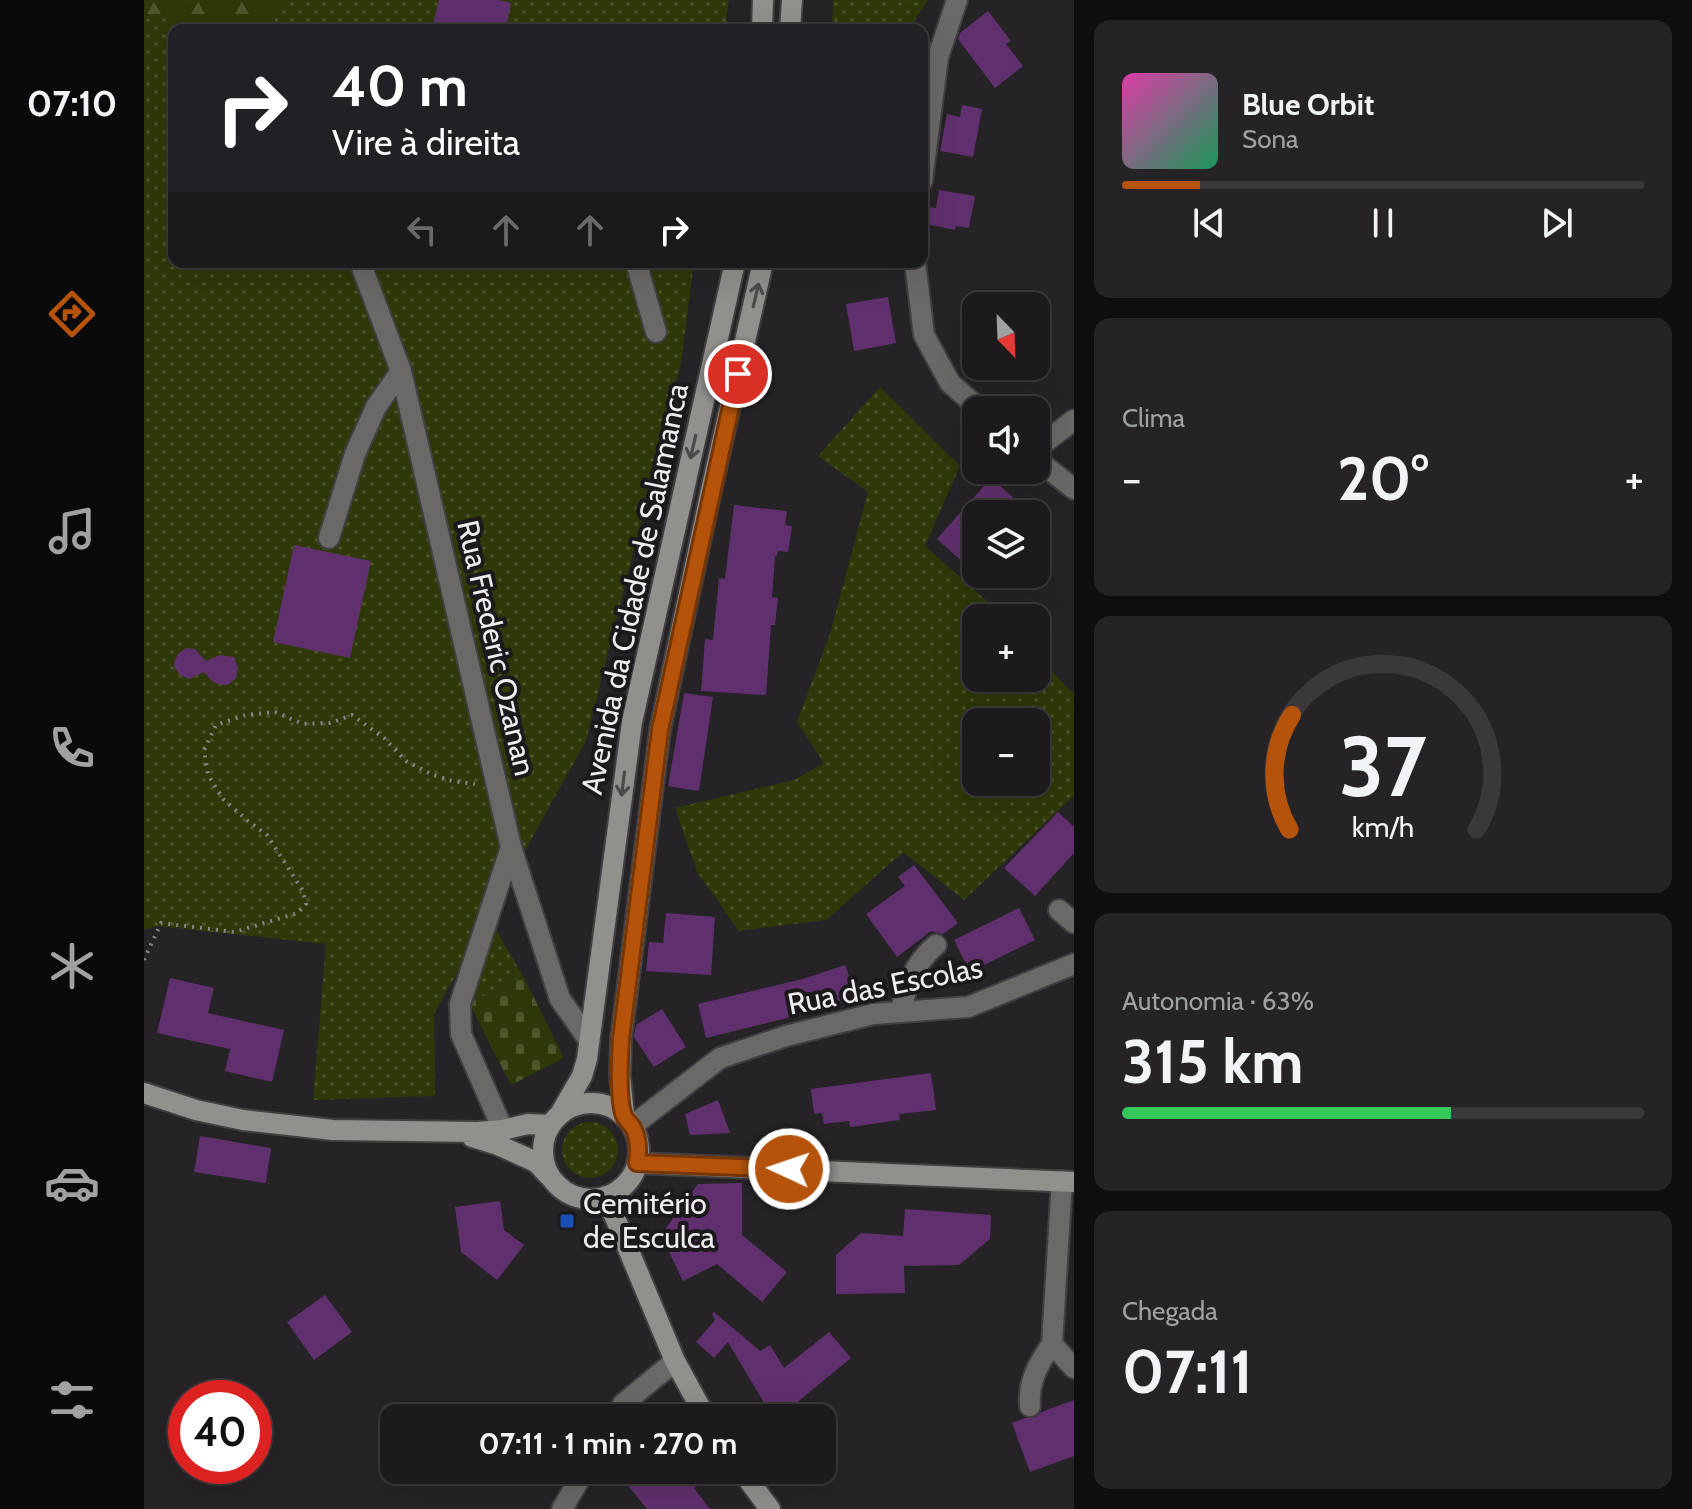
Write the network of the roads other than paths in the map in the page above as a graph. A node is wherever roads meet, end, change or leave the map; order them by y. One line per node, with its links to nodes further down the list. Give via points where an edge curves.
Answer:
1 (763, 0): 4 (street)
2 (792, 0): 5 (street)
3 (957, 0): 6 (street)
4 (762, 24)
5 (790, 24)
6 (930, 61): 7 (street)
7 (928, 91)
8 (362, 268): 14 (street, Rua Frederic Ozanan)
9 (638, 268): 13 (street)
10 (734, 268): 25 (street, Avenida da Cidade de Salamanca, one-way to 25, via 632,722)
11 (762, 268): 28 (street, Avenida da Cidade de Salamanca, one-way to 11, via 620,1075 621,1039 660,730)
12 (916, 268): 15 (street, via 924,335 950,383)
13 (656, 332)
14 (401, 371): 20 (street, via 376,407 355,454); 21 (street, Rua Frederic Ozanan)
15 (965, 396)
16 (1074, 420): 17 (street)
17 (1050, 438)
18 (1050, 470): 19 (street)
19 (1074, 489)
20 (329, 538)
21 (511, 847): 25 (street, Rua Frederic Ozanan, via 560,999); 29 (street, via 460,1004 461,1034)
22 (936, 945): 24 (street, via 916,966)
23 (1074, 964): 24 (street, Rua das Escolas, via 968,1007)
24 (901, 1012): 28 (street, Rua das Escolas, via 786,1036 720,1058)
25 (589, 1040): 27 (street, Avenida da Cidade de Salamanca, via 582,1076)
26 (146, 1094): 30 (street, via 243,1120 333,1130)
27 (555, 1119): 28 (street, via 572,1107 599,1103); 29 (street); 32 (street, via 543,1152)
28 (628, 1121): 31 (street, via 637,1138)
29 (503, 1130): 30 (street)
30 (449, 1132): 32 (street, via 517,1153 536,1162)
31 (637, 1163): 33 (street); 34 (street, via 626,1184)
32 (552, 1179): 34 (street, via 576,1197)
33 (1070, 1180): 35 (street)
34 (606, 1196): 36 (street)
35 (1052, 1344): 37 (street); 40 (street, via 1038,1363)
36 (675, 1361): 38 (street); 39 (street)
37 (1074, 1368)
38 (623, 1404)
39 (698, 1404)
40 (1030, 1406)
41 (577, 1484): 43 (street)
42 (751, 1484): 44 (street)
43 (562, 1509)
44 (770, 1509)

